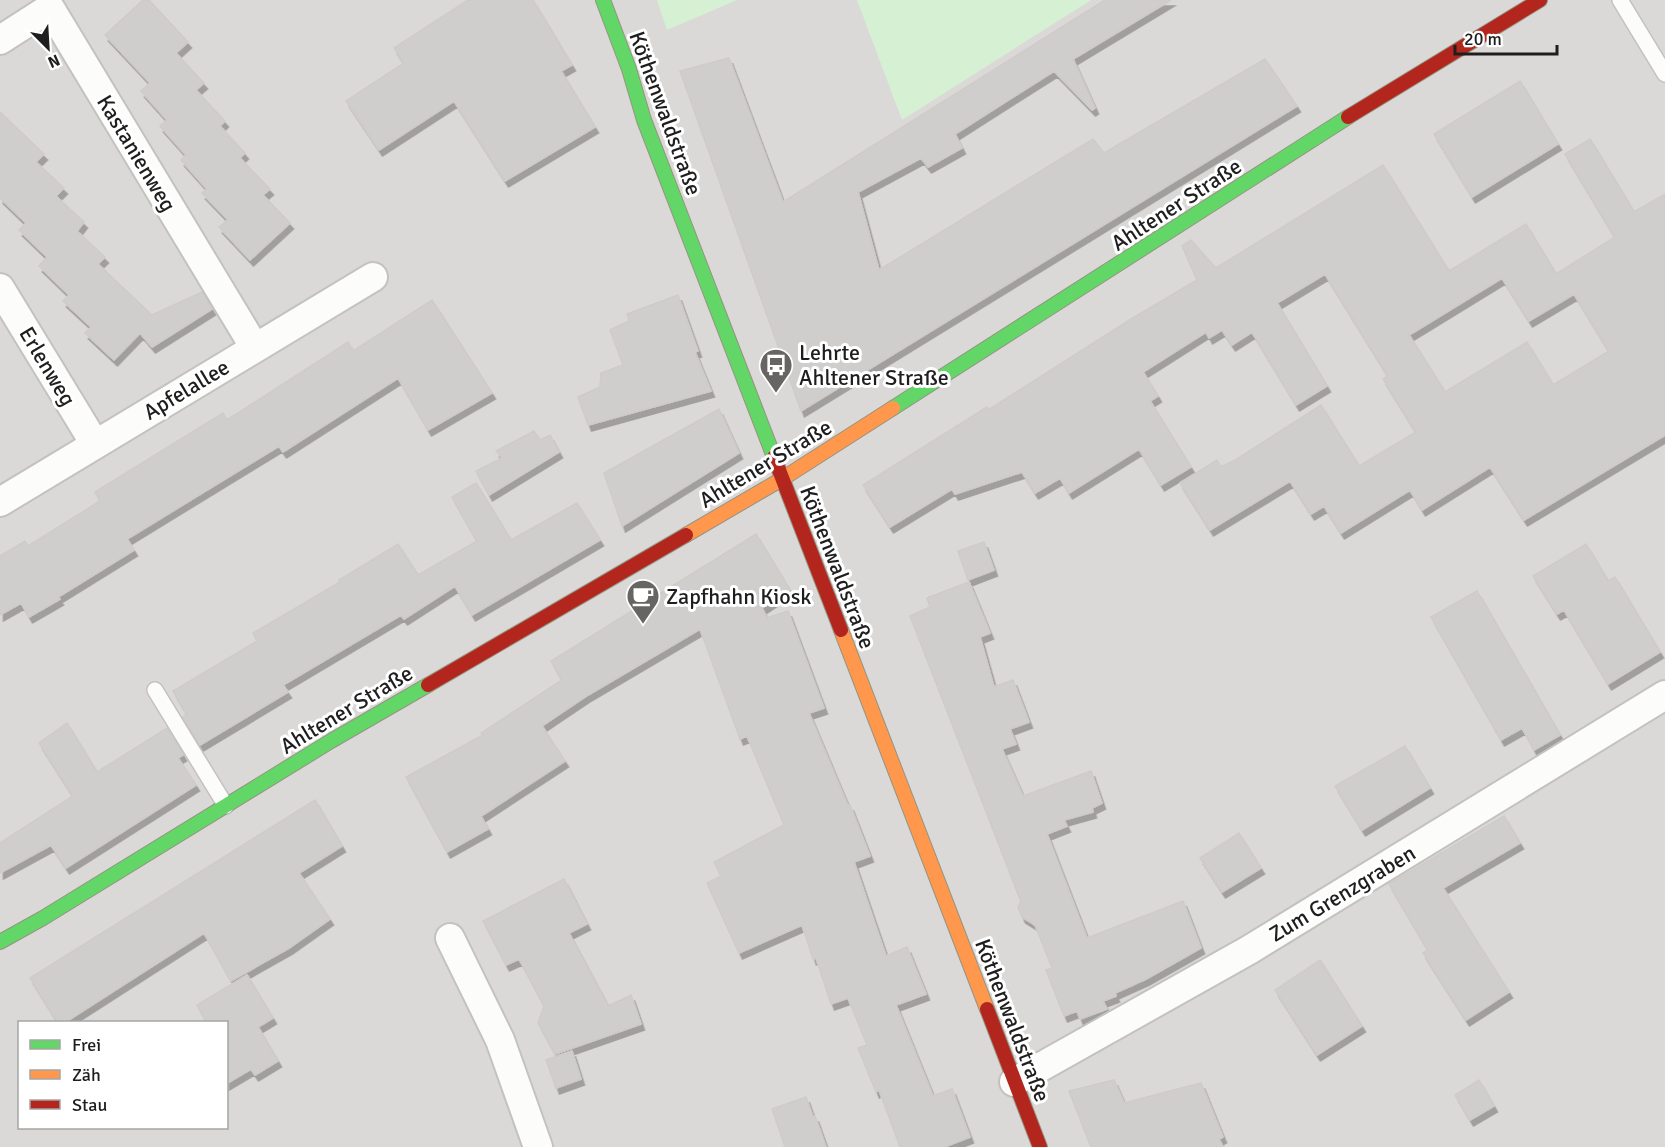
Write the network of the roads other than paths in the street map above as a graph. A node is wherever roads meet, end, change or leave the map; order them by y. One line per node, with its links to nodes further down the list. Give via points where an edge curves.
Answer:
1 (603, 0): 10 (main road, Köthenwaldstraße, via 644,120)
2 (1540, 0): 10 (main road, Ahltener Straße, via 1389,91)
3 (1620, 0): 5 (lane)
4 (0, 40): 8 (street, Kastanienweg, via 50,8)
5 (1665, 74)
6 (373, 276): 8 (street, Apfelallee)
7 (0, 288): 9 (street, Erlenweg)
8 (255, 348): 9 (street, Apfelallee)
9 (95, 444): 11 (street, Apfelallee)
10 (782, 479): 14 (main road, Ahltener Straße); 17 (main road, Köthenwaldstraße)
11 (0, 502)
12 (156, 690): 14 (lane)
13 (1665, 695): 17 (street, Zum Grenzgraben, via 1249,950)
14 (226, 806): 16 (main road, Ahltener Straße)
15 (450, 938): 18 (street, via 500,1040)
16 (0, 942)
17 (1014, 1082): 19 (main road, Köthenwaldstraße)
18 (538, 1147)
19 (1040, 1147)

